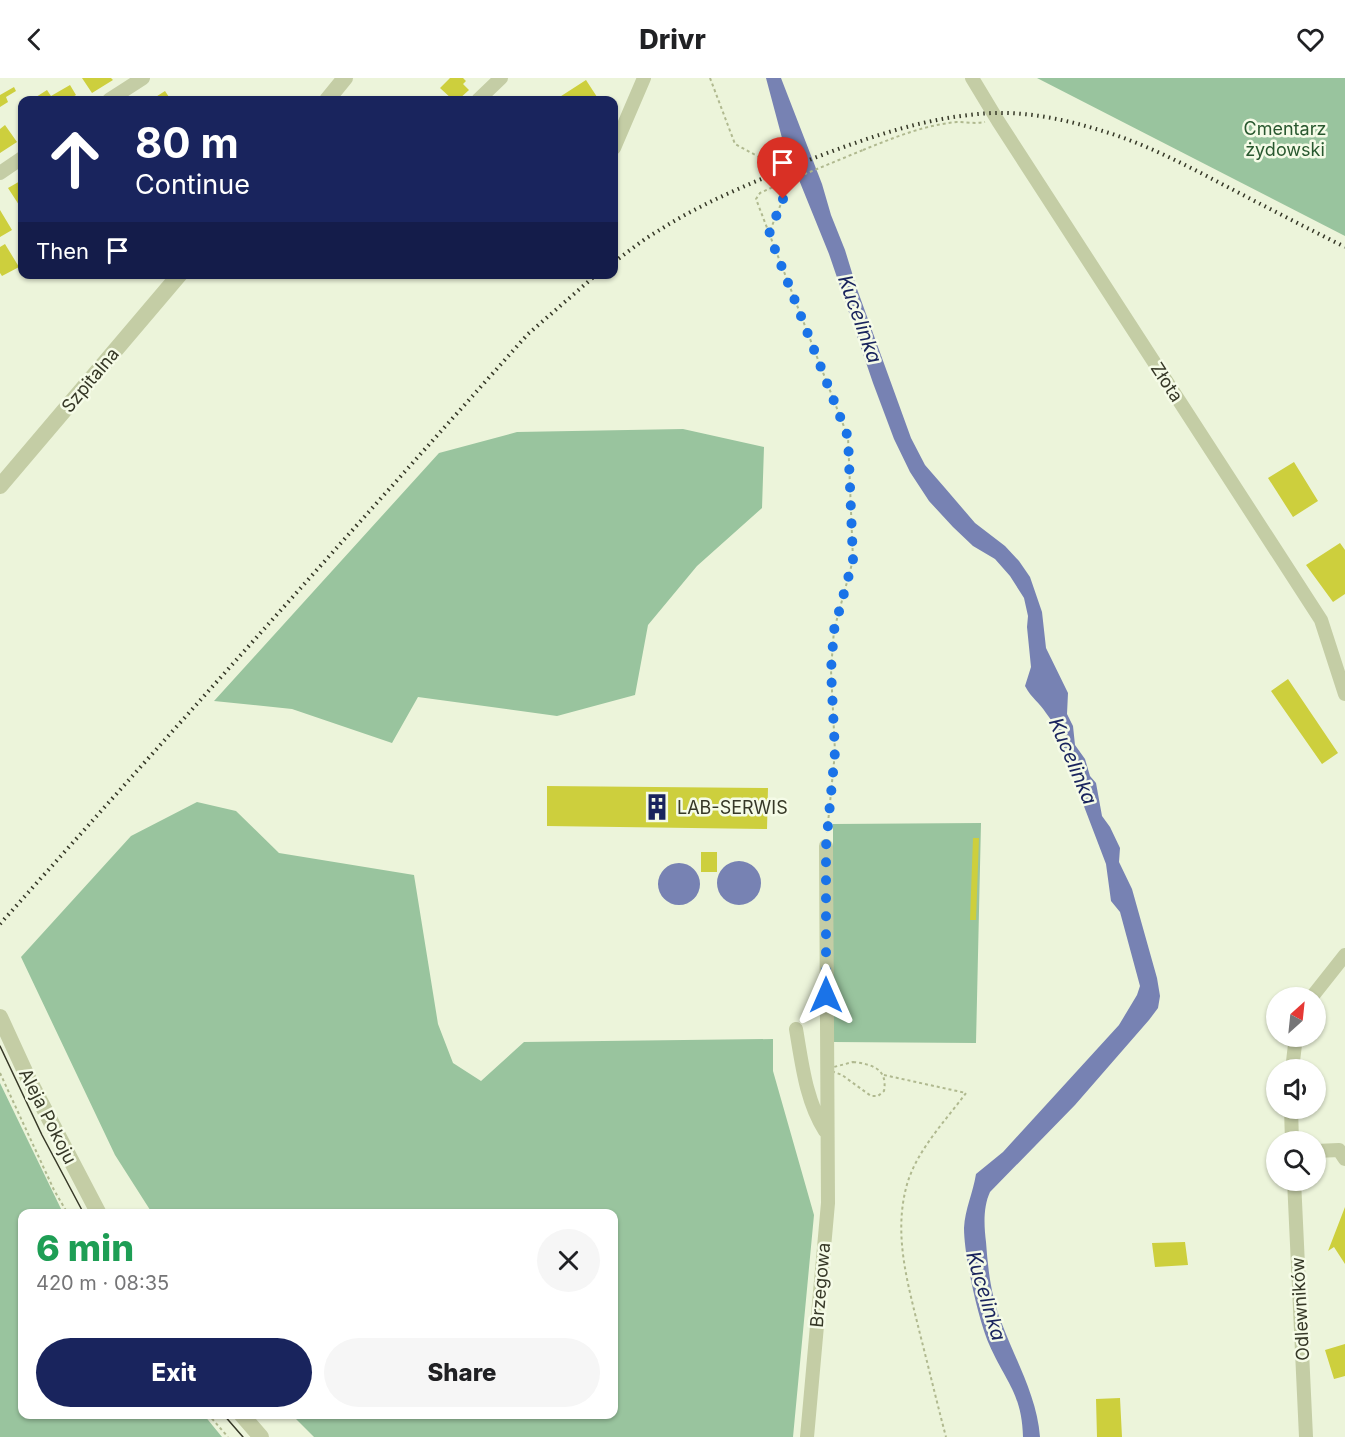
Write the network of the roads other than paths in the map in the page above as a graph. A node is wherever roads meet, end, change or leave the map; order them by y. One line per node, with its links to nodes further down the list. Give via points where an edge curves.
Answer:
1 (143, 78): 6 (street)
2 (345, 78): 7 (street)
3 (501, 78): 8 (street)
4 (644, 78): 9 (street)
5 (972, 78): 14 (street, Złota, via 1321,620)
6 (115, 96)
7 (330, 96)
8 (482, 96)
9 (618, 138)
10 (18, 161): 11 (street)
11 (0, 173)
12 (176, 279): 13 (street, Szpitalna)
13 (0, 486)
14 (1345, 694)
15 (826, 846): 20 (street, Brzegowa)
16 (1345, 955): 17 (street)
17 (1320, 987)
18 (0, 1017): 24 (street, Aleja Pokoju)
19 (796, 1029): 20 (street, Brzegowa, via 807,1091)
20 (826, 1132): 27 (street, Brzegowa, via 828,1203)
21 (1326, 1150): 22 (street)
22 (1343, 1150)
23 (1295, 1191): 28 (street, Odlewników)
24 (96, 1209)
25 (245, 1419): 26 (street)
26 (261, 1437)
27 (807, 1437)
28 (1306, 1437)

